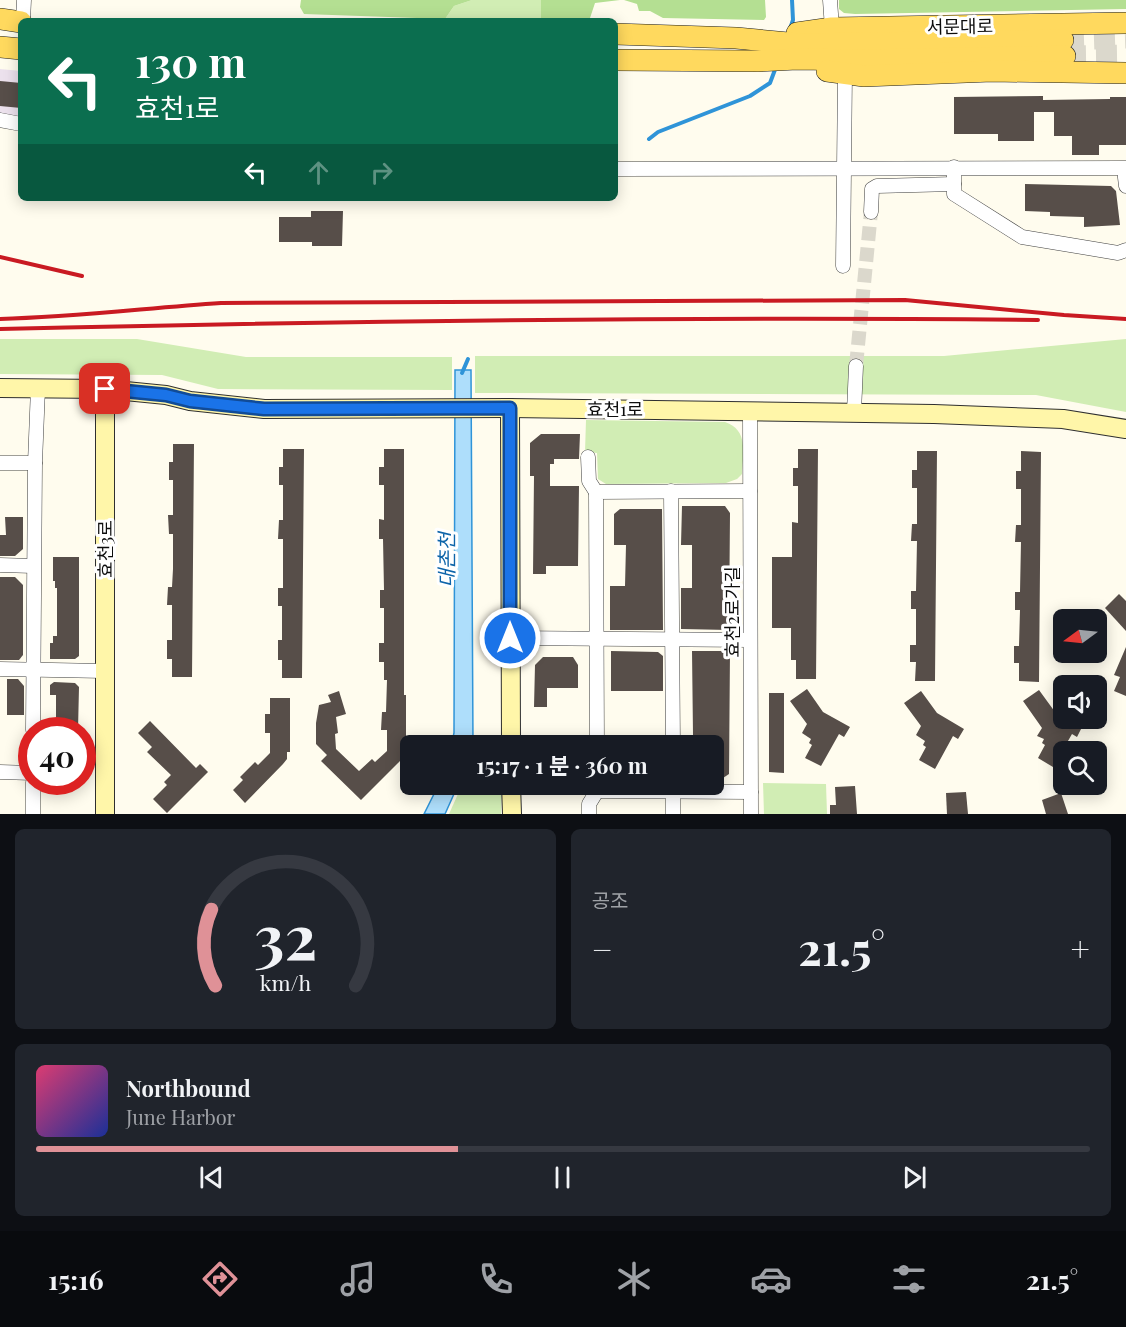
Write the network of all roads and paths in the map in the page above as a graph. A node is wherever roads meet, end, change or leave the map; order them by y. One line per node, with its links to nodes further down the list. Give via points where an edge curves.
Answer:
1 (24, 0): 3 (street)
2 (830, 0): 7 (street)
3 (22, 18)
4 (0, 19): 5 (main road)
5 (18, 21)
6 (1120, 25): 7 (main road, 서문대로)
7 (832, 28): 10 (main road, 서문대로)
8 (618, 34): 10 (main road, via 758,40)
9 (1064, 48): 10 (main road, 서문대로, via 862,60)
10 (797, 51): 11 (main road, via 758,62); 14 (main road)
11 (618, 60)
12 (1126, 65): 13 (main road)
13 (1100, 72): 14 (main road, via 864,76); 15 (main road)
14 (845, 73): 21 (street)
15 (1126, 73)
16 (0, 120): 17 (street)
17 (18, 123)
18 (954, 167): 20 (street); 21 (street); 22 (street)
19 (618, 169): 21 (street)
20 (1125, 169): 23 (street)
21 (844, 170): 26 (street)
22 (954, 184): 24 (street, via 877,186 872,189); 25 (street, via 954,194 1022,237 1118,253)
23 (1126, 186)
24 (871, 212)
25 (1126, 250)
26 (843, 267)
27 (856, 366): 33 (street)
28 (0, 388): 29 (street)
29 (38, 388): 30 (street); 37 (street)
30 (105, 389): 31 (street, 효천1로, via 264,409); 49 (street, 효천3로)
31 (510, 408): 32 (street, 효천1로); 43 (street)
32 (750, 410): 33 (street, 효천1로); 40 (street, 효천2로가길)
33 (854, 412): 34 (street, 효천1로, via 1063,419)
34 (1126, 429)
35 (588, 457): 39 (street, via 589,481)
36 (0, 463): 37 (street)
37 (35, 463): 42 (street)
38 (671, 491): 39 (street); 40 (street); 45 (street)
39 (596, 492): 44 (street)
40 (750, 492): 46 (street, 효천2로가길)
41 (0, 565): 42 (street)
42 (33, 566): 48 (street)
43 (510, 638): 44 (street); 51 (street)
44 (597, 639): 45 (street); 52 (street)
45 (672, 640): 46 (street); 53 (street)
46 (750, 640): 57 (street, 효천2로가길)
47 (0, 669): 48 (street)
48 (33, 669): 49 (street); 50 (street)
49 (104, 672): 63 (street, 효천3로)
50 (33, 717)
51 (511, 735)
52 (597, 735)
53 (673, 735)
54 (0, 772): 55 (street)
55 (18, 773)
56 (724, 791): 57 (street)
57 (751, 792): 67 (street, 효천2로가길)
58 (33, 795): 62 (street)
59 (511, 795): 64 (street)
60 (594, 795): 65 (street)
61 (673, 795): 66 (street)
62 (33, 814)
63 (105, 814)
64 (512, 814)
65 (589, 814)
66 (673, 814)
67 (751, 814)

